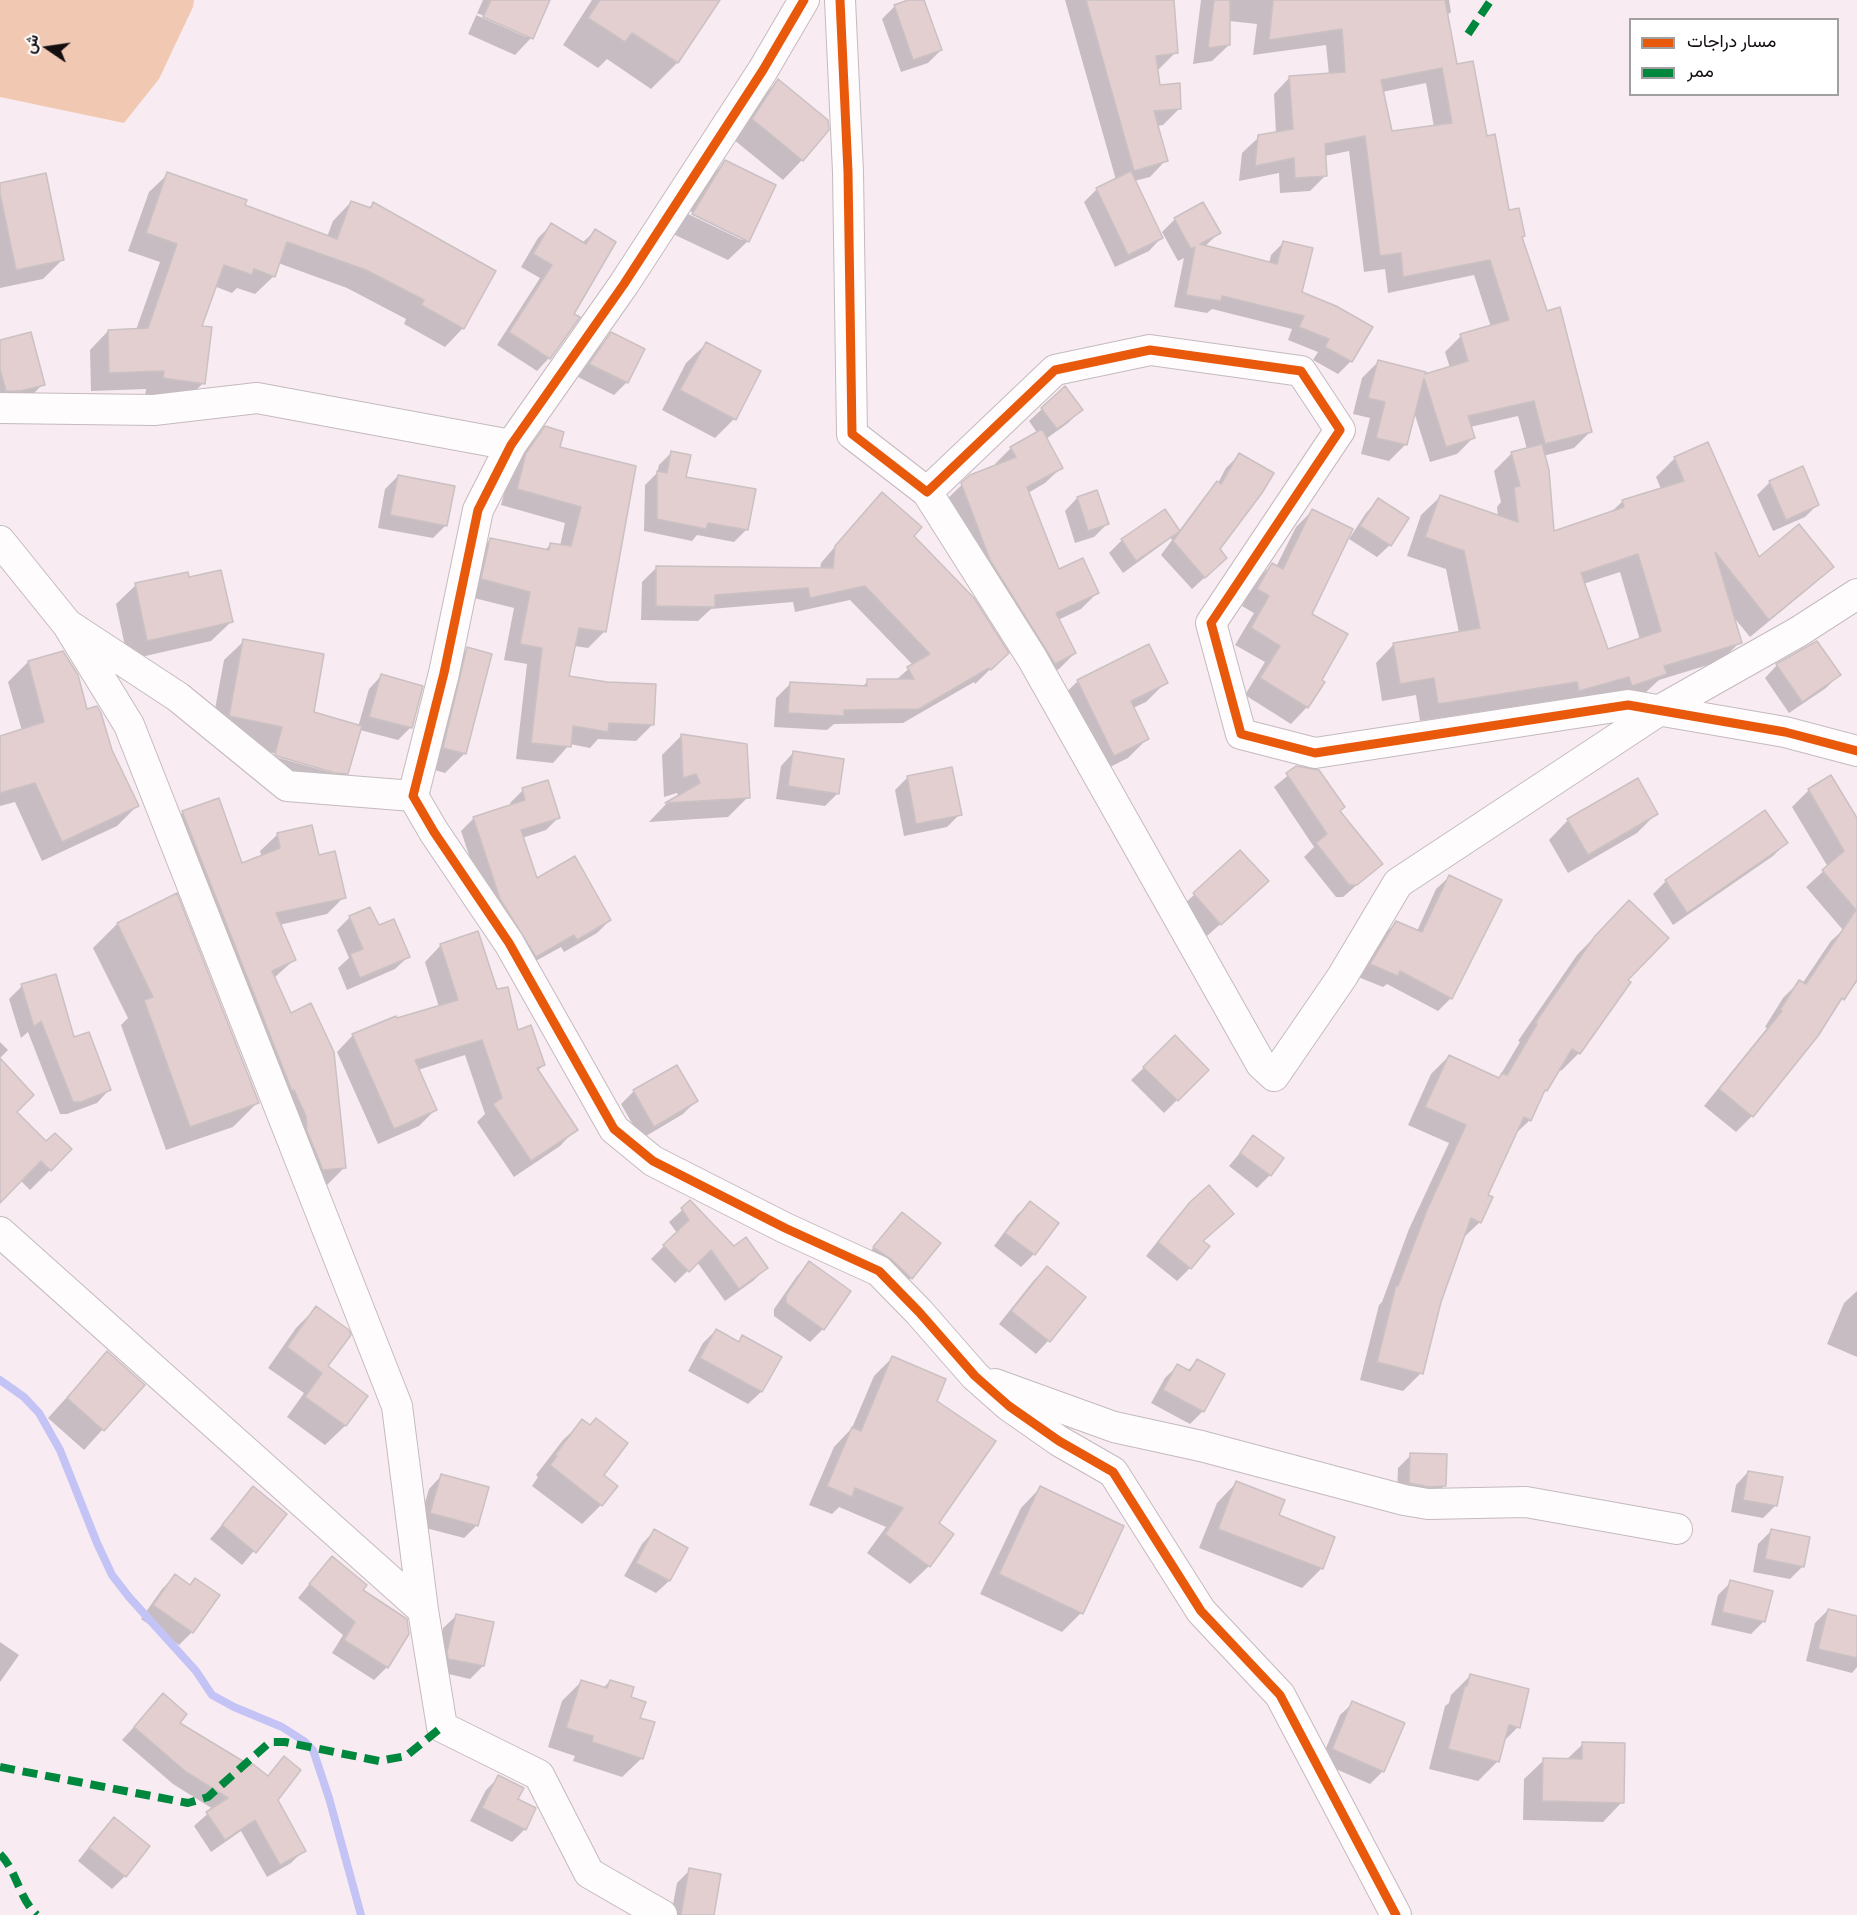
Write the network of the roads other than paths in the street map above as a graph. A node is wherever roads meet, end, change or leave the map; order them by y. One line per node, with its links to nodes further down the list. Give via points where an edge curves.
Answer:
1 (804, 0): 4 (street, via 624,284)
2 (840, 0): 5 (street, via 848,172 852,434)
3 (0, 408): 4 (street, via 154,410 257,398)
4 (511, 445): 11 (street, via 478,510 444,673)
5 (927, 492): 9 (street, via 1032,658 1261,1064 1274,1076 1342,977 1398,883); 9 (street, via 1055,370 1150,350 1301,371 1340,430 1211,623 1240,734 1315,753 1628,705)
6 (0, 542): 8 (street)
7 (1857, 594): 9 (street)
8 (67, 624): 11 (street, via 178,697 287,786); 15 (street, via 129,725 397,1406)
9 (1660, 710): 10 (street, via 1785,732)
10 (1857, 751)
11 (412, 796): 13 (street, via 509,943 614,1129 653,1161 879,1271)
12 (0, 1232): 15 (street)
13 (975, 1376): 14 (street, via 1114,1427 1404,1500 1428,1504 1526,1502); 17 (street, via 1059,1441 1113,1472 1201,1611 1280,1695)
14 (1677, 1529)
15 (423, 1610): 16 (street, via 442,1727 539,1775 589,1873)
16 (662, 1915)
17 (1396, 1915)

